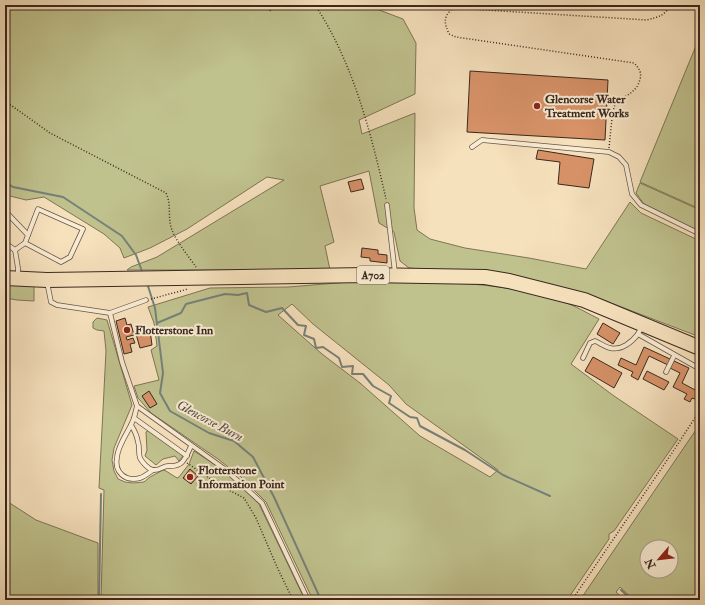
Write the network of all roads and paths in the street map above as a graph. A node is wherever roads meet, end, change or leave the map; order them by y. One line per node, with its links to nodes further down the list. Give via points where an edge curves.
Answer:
1 (273, 5): 4 (path)
2 (315, 5): 8 (path, via 340,48 376,156)
3 (670, 5): 7 (path, via 667,12 647,20 453,8 446,14 449,34 456,38 634,63 641,76 639,85 614,106)
4 (270, 11)
5 (5, 101): 16 (path, via 50,133 166,193 172,230)
6 (472, 147): 7 (lane, via 482,140)
7 (609, 152): 10 (lane, via 619,157 626,165 632,194 641,205)
8 (388, 205): 15 (lane)
9 (5, 211): 11 (lane)
10 (700, 234)
11 (28, 235): 13 (lane); 13 (lane, via 38,209 83,229 70,257 61,262)
12 (5, 243): 14 (lane)
13 (25, 243): 14 (lane)
14 (15, 250): 17 (lane, via 18,268)
15 (395, 275): 16 (highway, A702); 22 (highway, A702, via 485,277 509,281 584,300)
16 (203, 278): 18 (highway, A702)
17 (11, 279): 18 (highway, A702)
18 (47, 280): 21 (lane, via 51,302)
19 (160, 296): 20 (path)
20 (146, 300): 21 (lane)
21 (110, 313): 28 (lane)
22 (640, 329): 23 (highway, A702); 24 (lane); 25 (lane, via 632,341 617,349 595,341 590,343)
23 (700, 348)
24 (674, 356): 26 (lane); 27 (lane)
25 (583, 358)
26 (700, 369)
27 (666, 372)
28 (136, 406): 30 (lane); 32 (lane)
29 (700, 410): 38 (path)
30 (134, 418): 31 (lane); 33 (lane)
31 (131, 425): 35 (lane, via 139,445 139,457 146,467); 35 (lane, via 117,457 117,469 127,478 134,479 141,478)
32 (191, 446): 33 (lane); 37 (lane, via 226,470 262,502)
33 (187, 456): 34 (lane)
34 (183, 461): 35 (lane, via 178,466); 36 (path, via 244,498 256,518)
35 (153, 470)
36 (293, 600)
37 (308, 600)
38 (572, 600)

